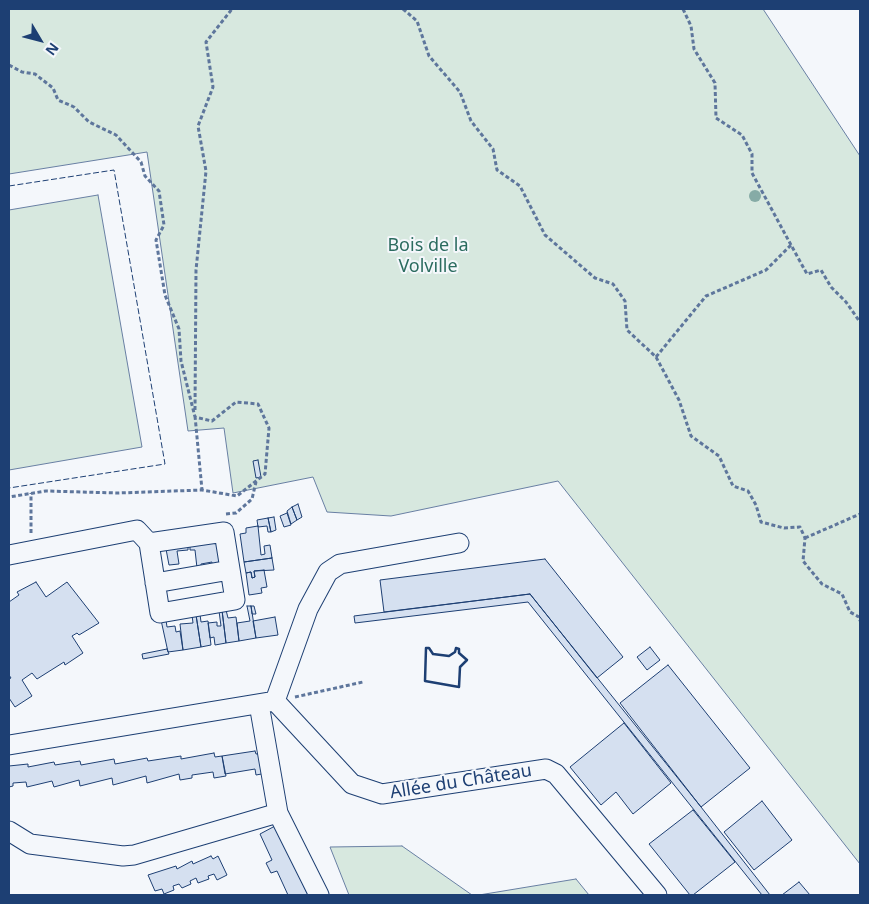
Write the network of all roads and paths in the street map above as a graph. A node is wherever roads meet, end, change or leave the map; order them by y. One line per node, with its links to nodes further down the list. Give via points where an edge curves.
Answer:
1 (232, 9): 8 (path, via 206,42 213,87 198,126 206,171 196,270)
2 (403, 9): 7 (path, via 417,21 429,56 460,92 471,121 493,148 497,170 520,186 545,235 595,278 613,284 625,301 627,330)
3 (683, 9): 5 (path, via 691,26 694,49 715,83 716,118 742,135 752,154 752,173)
4 (9, 65): 8 (path, via 35,74 53,88 58,100 74,107 89,122 116,135 141,162 145,176 159,192 164,225 156,240 160,268 165,296 179,329 181,361)
5 (791, 245): 6 (path, via 807,274 821,270); 7 (path, via 766,270 706,296)
6 (860, 322)
7 (656, 357): 16 (path, via 679,400 691,436 719,456 733,486 748,491 761,522 784,528 800,526)
8 (195, 417): 9 (path, via 212,421 236,402 258,404 269,428 265,474); 10 (path)
9 (256, 482): 10 (path, via 237,496); 14 (path, via 252,499 236,513)
10 (202, 490): 11 (path)
11 (31, 493): 12 (path); 18 (path)
12 (9, 497)
13 (860, 514): 16 (path)
14 (218, 516)
15 (143, 536): 18 (street); 20 (street, via 224,532); 21 (street)
16 (805, 538): 22 (path, via 803,561 822,584 842,594 850,612)
17 (459, 543): 24 (street, via 340,564 328,572)
18 (31, 551): 19 (street)
19 (9, 555)
20 (230, 570): 21 (street); 21 (street, via 235,600 189,608 160,612)
21 (155, 583)
22 (860, 621)
23 (363, 682): 24 (path)
24 (267, 703): 25 (street); 26 (street); 29 (street, Allée du Château, via 352,784 382,794 546,769 556,774)
25 (9, 745)
26 (278, 813): 27 (street, via 123,856 30,844); 28 (street)
27 (9, 831)
28 (319, 895)
29 (657, 895)

